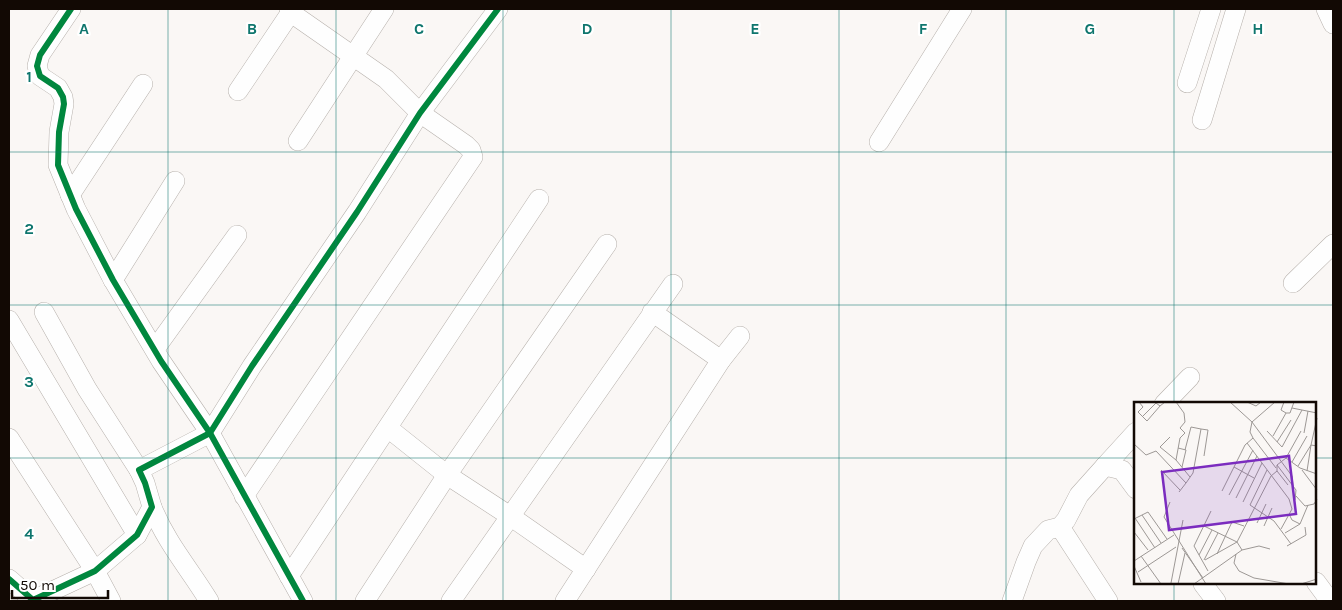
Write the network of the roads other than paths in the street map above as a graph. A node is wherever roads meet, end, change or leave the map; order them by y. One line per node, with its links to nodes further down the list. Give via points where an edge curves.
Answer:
1 (384, 9): 10 (street)
2 (498, 9): 14 (street)
3 (962, 9): 17 (street)
4 (1211, 9): 11 (street)
5 (1236, 9): 15 (street)
6 (1326, 9): 9 (street)
7 (69, 10): 19 (street, via 40,54 37,66 40,76 58,88 63,96 58,165)
8 (291, 10): 10 (street); 13 (street)
9 (1333, 24)
10 (354, 57): 14 (street, via 386,79); 16 (street)
11 (1187, 83)
12 (143, 84): 19 (street)
13 (238, 91)
14 (420, 113): 36 (street); 43 (street, via 466,145 472,150 473,157)
15 (1202, 120)
16 (298, 141)
17 (879, 142)
18 (175, 181): 24 (street)
19 (70, 195): 24 (street)
20 (540, 199): 35 (street)
21 (237, 235): 31 (street)
22 (607, 244): 41 (street)
23 (1333, 244): 25 (street)
24 (114, 280): 31 (street)
25 (1293, 283)
26 (673, 284): 28 (street)
27 (44, 312): 40 (street, via 87,389)
28 (652, 312): 32 (street); 45 (street)
29 (9, 320): 47 (street)
30 (740, 336): 32 (street)
31 (155, 350): 36 (street)
32 (721, 360): 48 (street)
33 (1190, 377): 34 (street)
34 (1166, 402)
35 (388, 428): 41 (street); 50 (street)
36 (210, 433): 40 (street); 43 (street)
37 (1134, 434): 39 (street)
38 (9, 438): 49 (street)
39 (1105, 466): 42 (street, via 1122,470); 46 (street, via 1079,495)
40 (139, 470): 44 (street)
41 (447, 474): 45 (street); 57 (street)
42 (1134, 486)
43 (244, 496): 50 (street)
44 (152, 507): 47 (street); 55 (street, via 176,554)
45 (510, 516): 48 (street); 58 (street)
46 (1060, 527): 60 (street, via 1048,530 1033,546); 61 (street)
47 (137, 535): 49 (street)
48 (586, 569): 59 (street)
49 (95, 571): 53 (street); 54 (street)
50 (289, 576): 56 (street)
51 (9, 579): 53 (street)
52 (1317, 583): 62 (street)
53 (32, 601)
54 (112, 601)
55 (209, 601)
56 (303, 601)
57 (366, 601)
58 (451, 601)
59 (565, 601)
60 (1012, 601)
61 (1108, 601)
62 (1330, 601)

